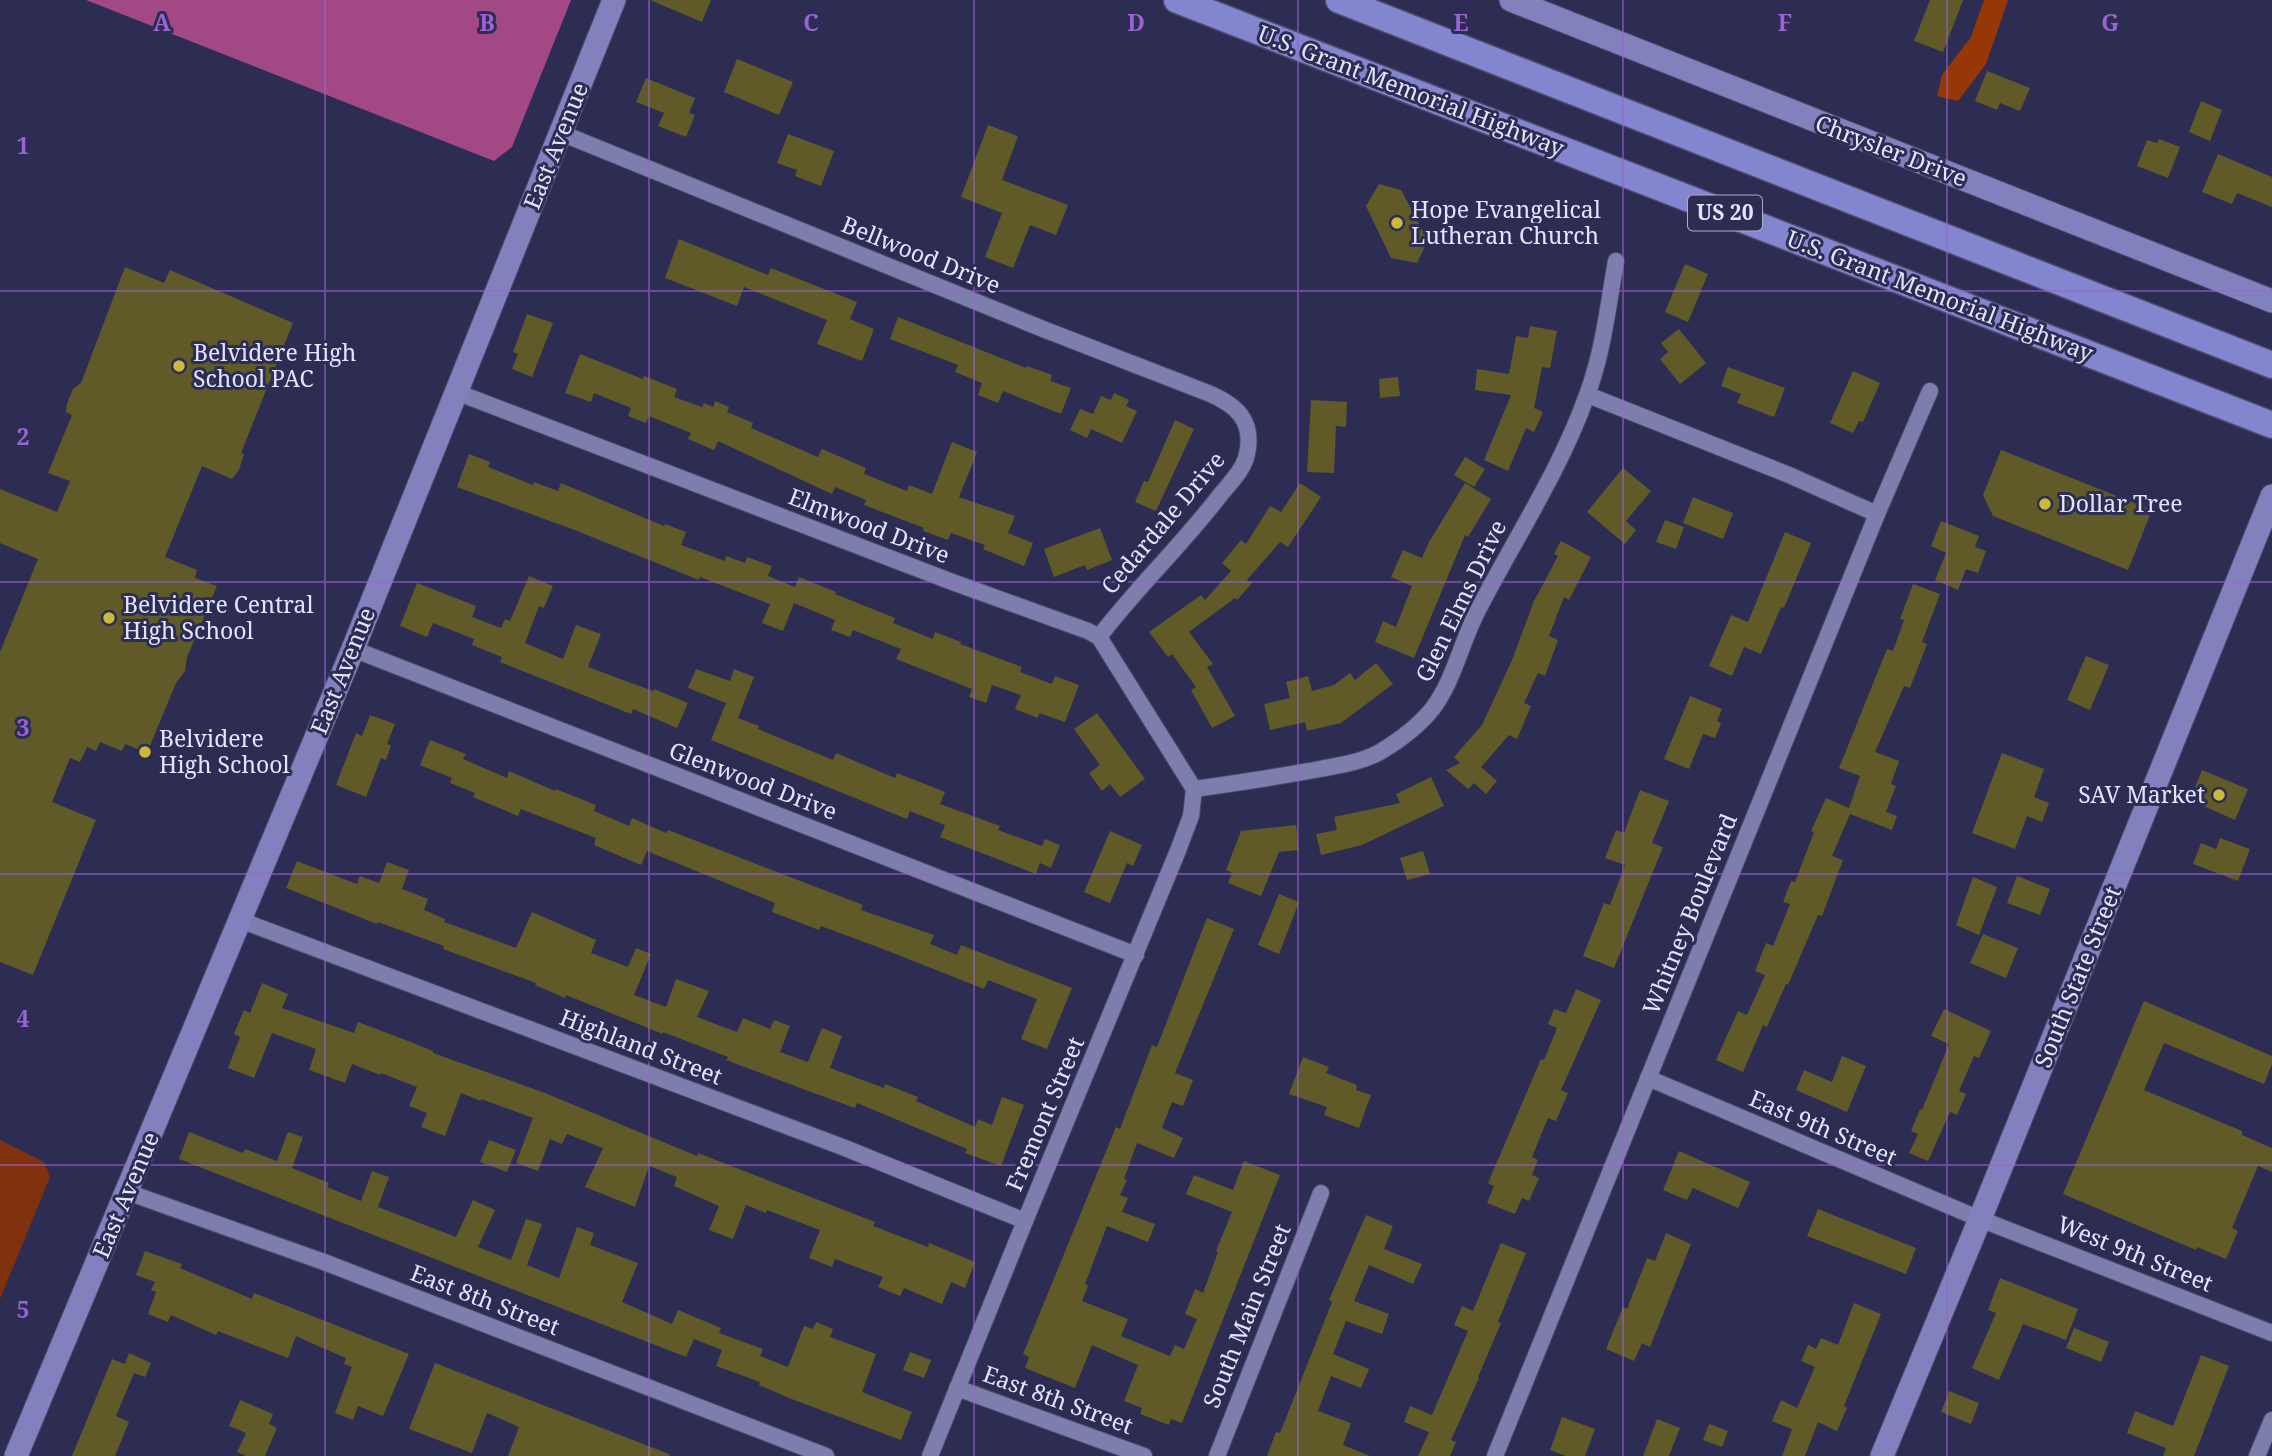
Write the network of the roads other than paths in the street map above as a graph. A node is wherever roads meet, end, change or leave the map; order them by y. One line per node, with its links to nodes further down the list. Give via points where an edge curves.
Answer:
1 (614, 0): 5 (street, East Avenue)
2 (1177, 0): 12 (main road, U.S. Grant Memorial Highway / US 20)
3 (1339, 0): 8 (main road, US 20)
4 (1511, 0): 7 (street, Chrysler Drive)
5 (561, 133): 10 (street, East Avenue); 13 (street, Bellwood Drive, via 1226,400 1238,411)
6 (1616, 261): 11 (street, Glen Elms Drive)
7 (2272, 301)
8 (2272, 365)
9 (1930, 391): 15 (street, Whitney Boulevard)
10 (456, 392): 16 (street, Elmwood Drive); 17 (street, East Avenue)
11 (1588, 395): 15 (street); 18 (street, Glen Elms Drive, via 1560,458 1475,615 1447,685 1417,725 1358,762)
12 (2272, 425)
13 (1248, 434): 16 (street, Cedardale Drive, via 1247,455 1240,470)
14 (2272, 496): 24 (street, South State Street)
15 (1877, 514): 21 (street, Whitney Boulevard)
16 (1099, 637): 18 (street)
17 (353, 649): 19 (street, East Avenue); 20 (street, Glenwood Drive)
18 (1194, 789): 20 (street, Fremont Street, via 1191,816)
19 (240, 920): 22 (street, East Avenue); 25 (street, Highland Street, via 845,1148)
20 (1136, 955): 25 (street, Fremont Street)
21 (1648, 1079): 24 (street, East 9th Street); 34 (street, Whitney Boulevard)
22 (127, 1192): 29 (street, East Avenue); 30 (street, East 8th Street, via 337,1267)
23 (1321, 1193): 33 (street, South Main Street)
24 (1980, 1219): 26 (street, West 9th Street); 35 (street, South State Street)
25 (1025, 1221): 27 (street, Fremont Street)
26 (2272, 1333)
27 (957, 1388): 31 (street, Fremont Street); 32 (street, East 8th Street)
28 (2272, 1420): 36 (street)
29 (16, 1456)
30 (826, 1456)
31 (930, 1456)
32 (1144, 1456)
33 (1217, 1456)
34 (1495, 1456)
35 (1882, 1456)
36 (2258, 1456)

